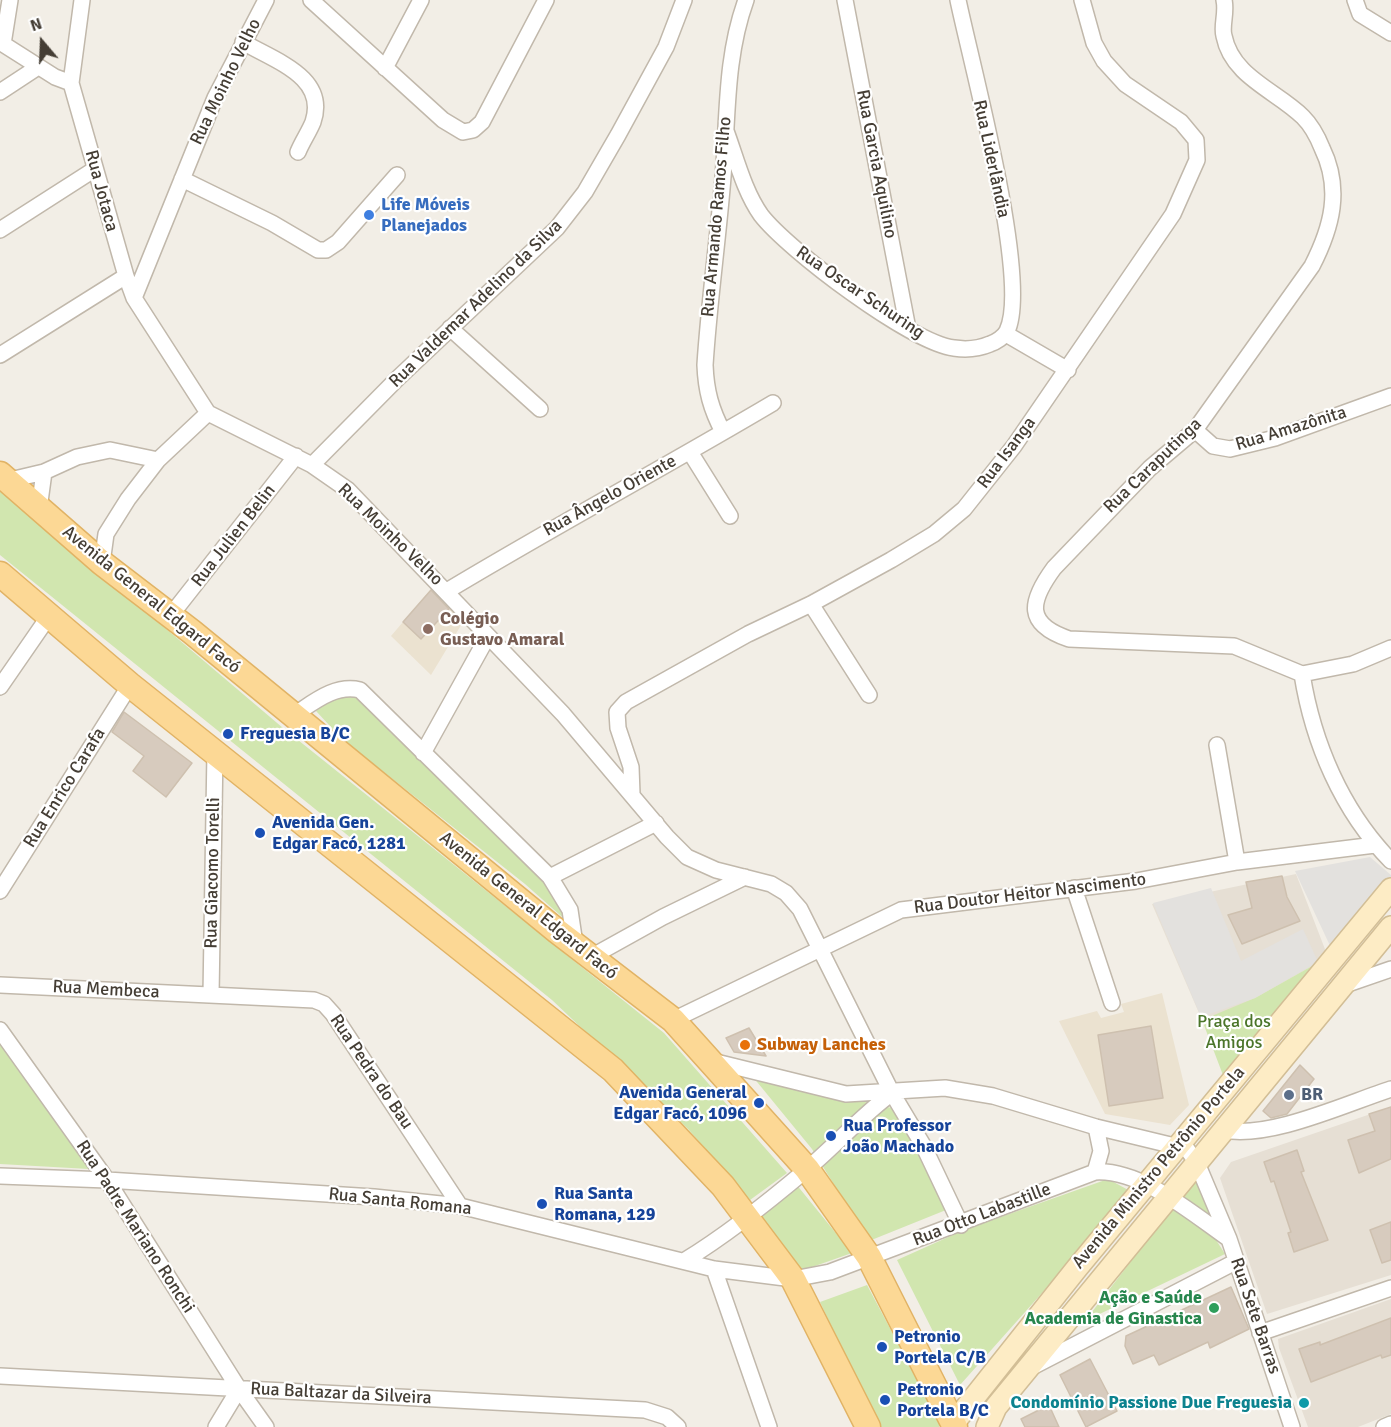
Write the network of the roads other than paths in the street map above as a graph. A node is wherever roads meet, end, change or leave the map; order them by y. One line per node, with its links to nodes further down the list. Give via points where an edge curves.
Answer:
1 (10, 0): 16 (street)
2 (82, 0): 19 (street)
3 (266, 0): 15 (street, Rua Moinho Velho)
4 (311, 0): 18 (street)
5 (421, 0): 18 (street)
6 (546, 0): 18 (street, via 482,122 473,130 463,132 443,120)
7 (684, 0): 29 (street, Rua Valdemar Adelino da Silva, via 666,47 585,192 557,228)
8 (746, 0): 21 (street, Rua Armando Ramos Filho, via 733,42)
9 (845, 0): 30 (street, Rua Garcia Aquilino)
10 (958, 0): 31 (street, Rua Liderlândia, via 1011,256 1012,319)
11 (1082, 0): 33 (street, Rua Isanga, via 1094,43 1104,61 1125,84 1191,131 1198,150 1191,179 1173,214)
12 (1224, 0): 38 (street, Rua Caraputinga, via 1227,13 1223,35 1235,60 1248,75 1304,117 1328,159 1335,190 1326,239 1312,266)
13 (1355, 0): 14 (street, via 1360,14)
14 (1391, 33)
15 (243, 42): 22 (street, via 304,78 313,89 317,102 313,123); 25 (street, Rua Moinho Velho)
16 (2, 43): 17 (street)
17 (38, 67): 19 (street); 20 (street)
18 (385, 68)
19 (71, 83): 23 (street, Rua Jotaca)
20 (0, 92)
21 (726, 131): 30 (street, Rua Oscar Schuring, via 747,189 760,213 781,238); 39 (street, Rua Armando Ramos Filho, via 705,365 706,391)
22 (298, 152)
23 (95, 169): 26 (street); 27 (street, Rua Jotaca)
24 (397, 174): 25 (street, via 338,242 326,250 318,250)
25 (182, 179): 28 (street, Rua Moinho Velho)
26 (0, 230)
27 (126, 276): 28 (street, Rua Jotaca); 32 (street)
28 (134, 298): 37 (street, Rua Moinho Velho)
29 (450, 328): 36 (street); 43 (street, Rua Valdemar Adelino da Silva)
30 (908, 329): 31 (street, Rua Oscar Schuring, via 952,348 977,349)
31 (1006, 334): 33 (street)
32 (0, 355)
33 (1068, 370): 53 (street, Rua Isanga, via 964,509 934,534)
34 (1391, 396): 38 (street, Rua Amazônita, via 1275,438 1230,449 1213,446)
35 (773, 403): 39 (street, Rua Ângelo Oriente)
36 (540, 409)
37 (208, 413): 41 (street, Rua Moinho Velho); 42 (street)
38 (1195, 430): 58 (street, Rua Caraputinga, via 1150,468 1074,544 1041,586 1036,615 1048,632 1069,639 1234,646)
39 (723, 432): 40 (street, Rua Ângelo Oriente)
40 (690, 452): 47 (street); 52 (street, Rua Ângelo Oriente, via 566,519)
41 (296, 456): 43 (street, Rua Moinho Velho); 54 (street, Rua Julien Belin)
42 (158, 460): 44 (street, via 110,450 77,457); 48 (street)
43 (312, 465): 52 (street, Rua Moinho Velho, via 348,490)
44 (44, 472): 45 (street); 46 (street)
45 (3, 478): 46 (main road, Avenida General Edgard Facó)
46 (39, 509): 49 (main road, Avenida General Edgard Facó)
47 (730, 516)
48 (106, 534): 49 (street); 50 (street)
49 (81, 545): 50 (main road, Avenida General Edgard Facó)
50 (102, 563): 54 (main road, Avenida General Edgard Facó)
51 (0, 574): 55 (main road)
52 (447, 591): 56 (street, Rua Moinho Velho)
53 (811, 604): 61 (street); 66 (street, Rua Isanga, via 626,702 617,712 618,728 631,767)
54 (171, 615): 62 (main road, Avenida General Edgard Facó)
55 (50, 616): 59 (main road); 60 (street)
56 (488, 636): 65 (street); 66 (street, Rua Moinho Velho)
57 (1391, 648): 58 (street, via 1353,664)
58 (1302, 674): 68 (street, via 1307,702 1336,785)
59 (130, 685): 64 (main road); 75 (street, Rua Enrico Carafa)
60 (0, 687)
61 (869, 695)
62 (294, 715): 65 (street, via 338,689 350,687 360,690); 77 (main road, Avenida General Edgard Facó)
63 (1217, 745): 70 (street)
64 (215, 751): 82 (street, Rua Giacomo Torelli); 100 (main road, via 613,1070 723,1185)
65 (423, 753): 71 (street)
66 (632, 794): 67 (street, Rua Moinho Velho)
67 (656, 823): 71 (street); 72 (street, Rua Moinho Velho, via 687,857 716,870)
68 (1375, 845): 69 (street); 70 (street, Rua Doutor Heitor Nascimento)
69 (1391, 861)
70 (1237, 862): 73 (street, Rua Doutor Heitor Nascimento)
71 (550, 877): 77 (street, via 570,910)
72 (746, 877): 77 (street); 78 (street, Rua Moinho Velho, via 786,893 800,909)
73 (1074, 888): 78 (street, Rua Doutor Heitor Nascimento, via 901,910); 83 (street)
74 (1391, 889): 91 (main road, Avenida Ministro Petrônio Portela)
75 (0, 891)
76 (1391, 927): 81 (main road, Avenida Ministro Petrônio Portela)
77 (583, 950): 84 (main road, Avenida General Edgard Facó)
78 (823, 950): 84 (street, Rua Doutor Heitor Nascimento); 88 (street, Rua Moinho Velho)
79 (1391, 969): 81 (street)
80 (0, 985): 82 (street, Rua Membeca)
81 (1342, 986): 90 (main road, Avenida Ministro Petrônio Portela)
82 (211, 995): 99 (street, Rua Pedra do Bau, via 314,1000 324,1004)
83 (1112, 1003)
84 (673, 1020): 86 (main road, Avenida General Edgard Facó)
85 (0, 1030): 96 (street, Rua Padre Mariano Ronchi)
86 (711, 1061): 88 (street, via 846,1094); 93 (main road, Avenida General Edgard Facó)
87 (1391, 1089): 90 (street, via 1276,1128 1239,1133)
88 (892, 1093): 89 (street, via 945,1088 983,1094); 93 (street); 101 (street, Rua Moinho Velho, via 923,1145)
89 (1096, 1127): 91 (street); 94 (street, via 1101,1151)
90 (1224, 1130): 92 (main road, Avenida Ministro Petrônio Portela)
91 (1178, 1145): 92 (street, Rua Sete Barras, via 1187,1149); 97 (main road, Avenida Ministro Petrônio Portela)
92 (1197, 1163): 98 (main road, Avenida Ministro Petrônio Portela); 102 (street, Rua Sete Barras)
93 (807, 1169): 100 (street); 103 (main road, Avenida General Edgard Facó)
94 (1095, 1172): 97 (street, via 1119,1174); 101 (street, Rua Otto Labastille)
95 (0, 1176): 96 (street, Rua Santa Romana)
96 (106, 1180): 99 (street, Rua Santa Romana); 112 (street, Rua Padre Mariano Ronchi)
97 (1146, 1186): 98 (street); 114 (main road, Avenida Ministro Petrônio Portela)
98 (1170, 1197): 102 (street, Rua Sete Barras); 110 (main road, Avenida Ministro Petrônio Portela)
99 (460, 1206): 104 (street, Rua Santa Romana)
100 (747, 1219): 104 (street); 107 (main road)
101 (961, 1225): 103 (street, Rua Otto Labastille)
102 (1229, 1239): 105 (street, Rua Sete Barras)
103 (869, 1257): 107 (street, Rua Otto Labastille, via 830,1272); 114 (main road, Avenida General Edgard Facó)
104 (684, 1261): 106 (street, Rua Santa Romana)
105 (1237, 1262): 109 (street, Rua Sete Barras); 110 (street)
106 (714, 1269): 107 (street, Rua Santa Romana); 118 (street)
107 (792, 1279): 119 (main road)
108 (1391, 1288): 109 (street)
109 (1260, 1333): 121 (street, Rua Sete Barras)
110 (1029, 1368): 120 (main road, Avenida Ministro Petrônio Portela, via 996,1407)
111 (0, 1376): 112 (street, Rua Baltazar da Silveira)
112 (239, 1389): 115 (street); 116 (street, Rua Padre Mariano Ronchi); 117 (street, Rua Baltazar da Silveira, via 645,1410 667,1417)
113 (1391, 1424): 122 (street)
114 (953, 1426)
115 (216, 1427)
116 (266, 1427)
117 (678, 1427)
118 (769, 1427)
119 (868, 1427)
120 (987, 1427)
121 (1292, 1427)
122 (1384, 1427)

